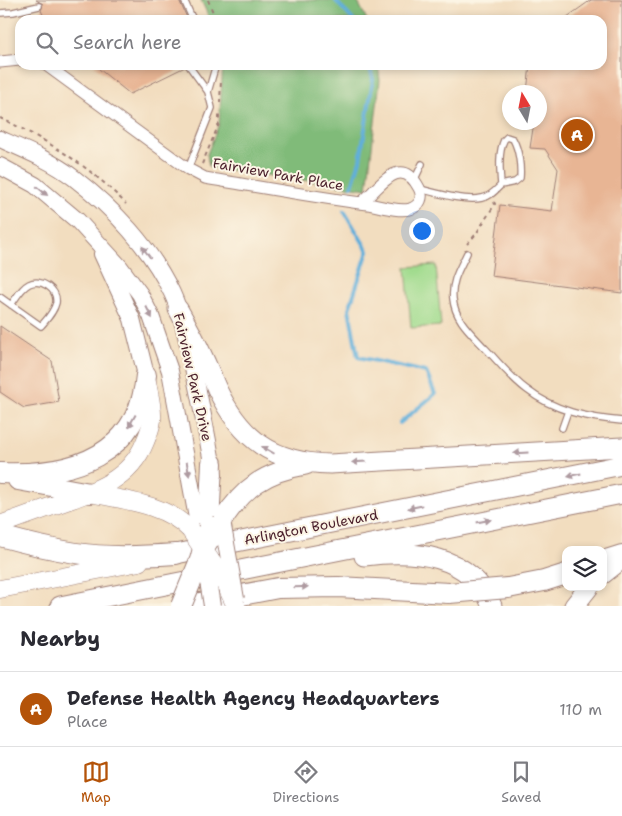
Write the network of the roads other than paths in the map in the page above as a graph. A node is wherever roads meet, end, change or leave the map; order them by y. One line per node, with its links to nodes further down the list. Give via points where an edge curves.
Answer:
1 (184, 0): 4 (lane)
2 (39, 6): 3 (lane)
3 (0, 13)
4 (191, 15)
5 (15, 60): 6 (street)
6 (0, 62)
7 (53, 70): 12 (street, Fairview Park Place)
8 (192, 70): 10 (lane)
9 (214, 70): 10 (lane)
10 (208, 92): 12 (lane, via 212,108)
11 (2, 138): 22 (main road, Fairview Park Drive, one-way to 11, via 172,292 152,259 115,214 73,177)
12 (190, 164): 17 (street, Fairview Park Place, via 206,178)
13 (422, 164): 15 (lane)
14 (0, 166): 18 (main road, Fairview Park Drive, one-way to 18, via 35,185 78,221)
15 (417, 185): 16 (lane, via 447,196 479,199); 17 (street, via 406,174 398,172); 17 (street, Fairview Park Place, via 422,196 420,202 409,209)
16 (501, 185): 16 (lane, via 503,143 510,138 516,145 520,178)
17 (361, 203)
18 (95, 240): 23 (main road, via 132,319); 34 (main road, Fairview Park Drive, one-way to 34, via 140,294 162,342)
19 (468, 253): 24 (lane, via 455,278 453,295 462,324 524,388 545,402)
20 (0, 297): 21 (lane)
21 (11, 305): 21 (lane, via 21,290 30,283 39,282 54,292 56,302 41,326)
22 (178, 309): 28 (main road, Fairview Park Drive, via 195,374); 29 (highway, one-way to 22, via 279,456 264,448 240,427 227,408)
23 (146, 375): 31 (highway, one-way to 31, via 144,393 128,429 100,455 65,468); 32 (main road, via 152,420 143,447 126,471)
24 (568, 411): 25 (lane); 26 (lane)
25 (622, 421)
26 (562, 428)
27 (622, 447): 29 (highway, one-way to 29)
28 (212, 463): 34 (highway)
29 (315, 464): 34 (highway, via 293,467 258,481)
30 (622, 465): 37 (highway, Arlington Boulevard, one-way to 37)
31 (0, 475): 32 (highway)
32 (90, 493): 34 (main road, via 136,503 180,521); 35 (main road)
33 (622, 494): 41 (highway, Arlington Boulevard, one-way to 33)
34 (205, 527): 36 (highway, bridge); 49 (main road, Fairview Park Drive, bridge)
35 (3, 528): 37 (highway, via 42,547 77,553)
36 (203, 550): 47 (highway, bridge); 48 (main road, bridge); 49 (main road, bridge, via 228,586)
37 (176, 554): 44 (main road, Arlington Boulevard)
38 (622, 554): 40 (highway)
39 (622, 559): 42 (highway)
40 (607, 560)
41 (247, 569): 46 (highway, Arlington Boulevard); 50 (highway, via 290,569 364,556 420,554 449,562 470,574)
42 (607, 571)
43 (562, 575): 47 (highway, one-way to 43, bridge, via 278,588 338,587 449,593 508,588)
44 (0, 589)
45 (586, 591): 51 (highway)
46 (60, 606)
47 (182, 606)
48 (212, 606)
49 (237, 606)
50 (492, 606)
51 (574, 606)

